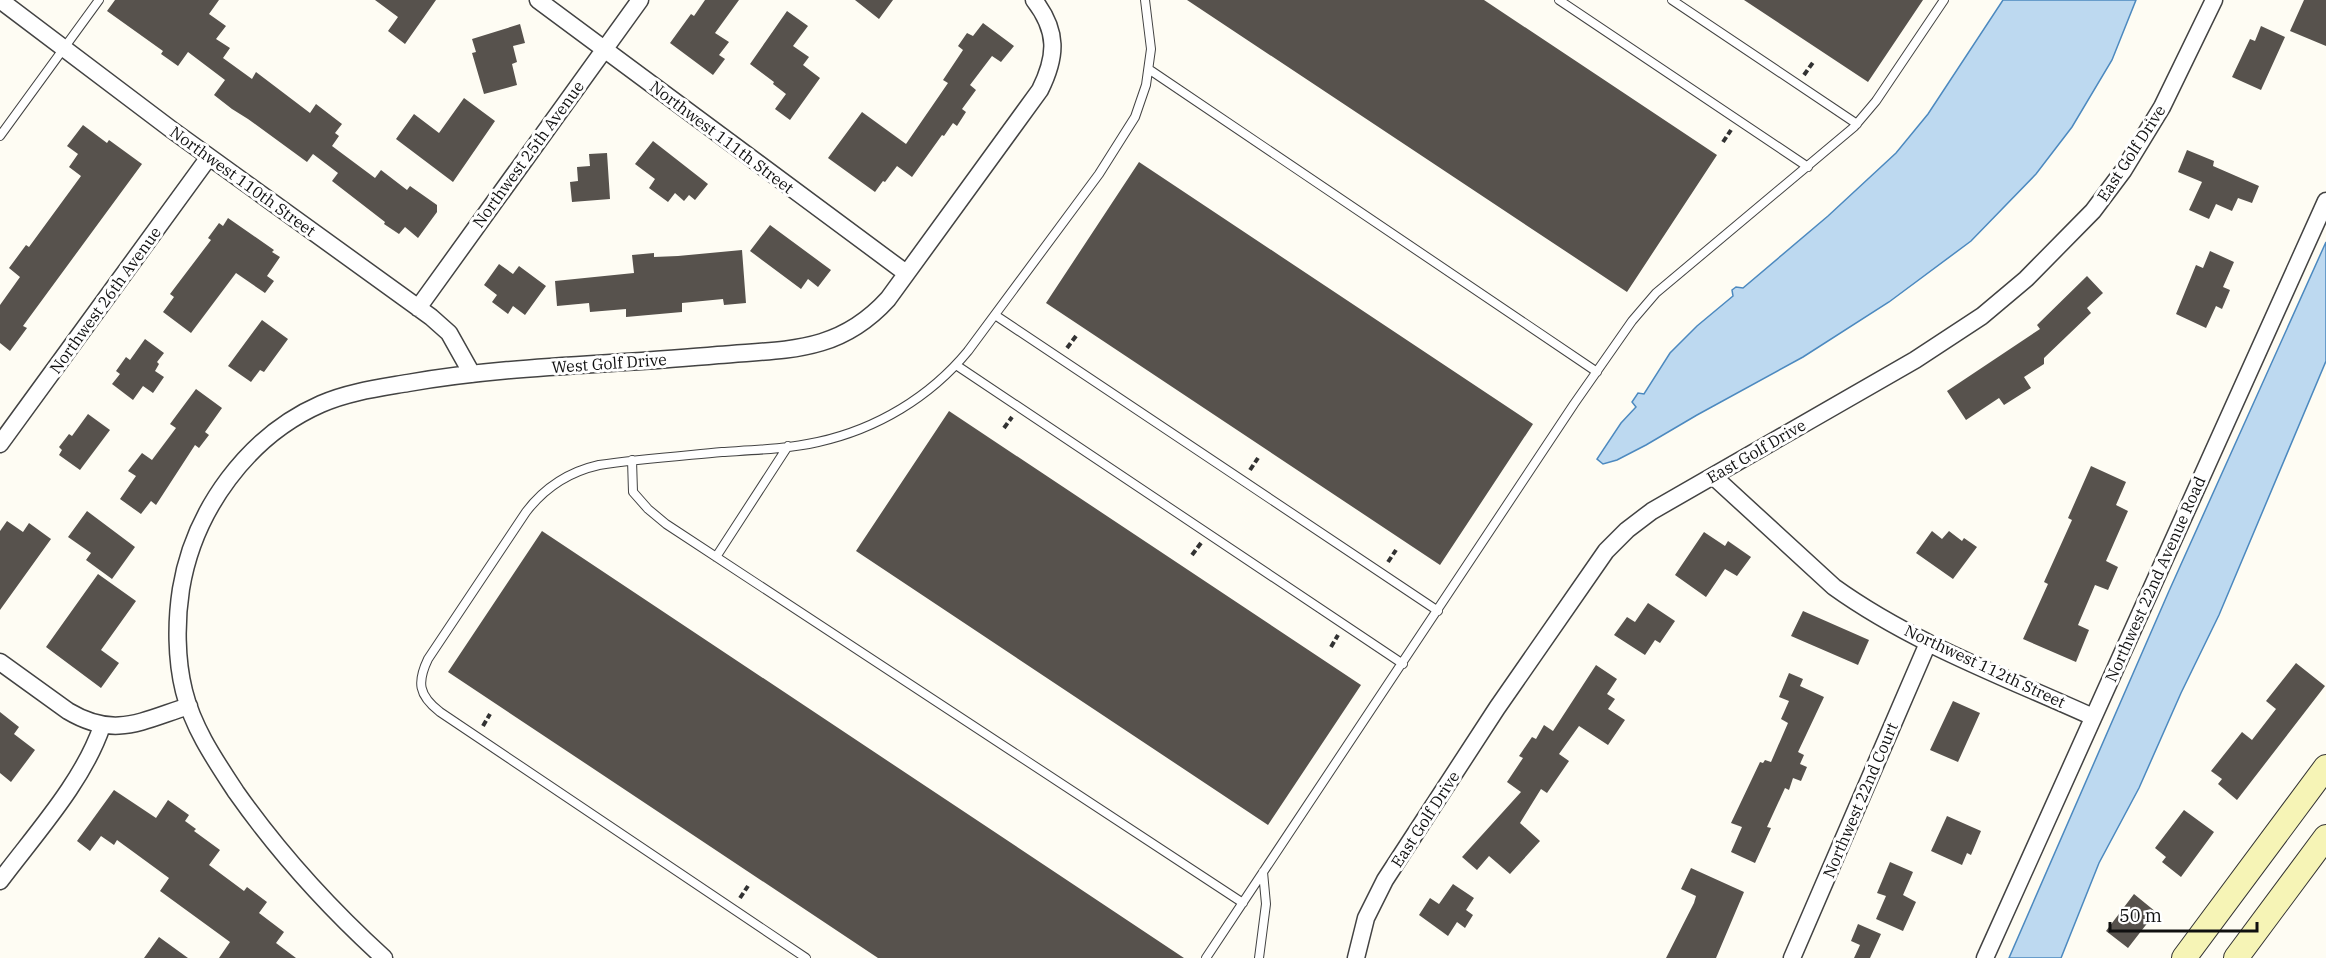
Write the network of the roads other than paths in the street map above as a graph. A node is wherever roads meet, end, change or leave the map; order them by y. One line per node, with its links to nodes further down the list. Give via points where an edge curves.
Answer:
1 (0, 0): 11 (street, Northwest 110th Street)
2 (99, 0): 11 (lane)
3 (538, 0): 12 (street, Northwest 111th Street)
4 (640, 0): 12 (street, Northwest 25th Avenue)
5 (1034, 0): 19 (street, West Golf Drive, via 1048,23 1053,43 1053,59 1044,81)
6 (1145, 0): 13 (lane, via 1151,32)
7 (1559, 0): 17 (lane)
8 (1672, 0): 14 (lane)
9 (1944, 0): 14 (lane)
10 (2214, 0): 28 (street, East Golf Drive, via 2162,107 2123,171 2093,211 2033,272 1982,315 1916,360)
11 (63, 49): 15 (lane); 16 (street, Northwest 110th Street)
12 (604, 49): 19 (street, Northwest 111th Street); 20 (street, Northwest 25th Avenue)
13 (1150, 70): 21 (lane, via 1142,103 1117,148); 23 (lane)
14 (1857, 124): 17 (lane)
15 (0, 136)
16 (209, 157): 20 (street, Northwest 110th Street); 25 (street, Northwest 26th Avenue)
17 (1808, 167): 23 (lane, via 1656,293)
18 (2326, 201): 35 (street, Northwest 22nd Avenue Road)
19 (906, 273): 24 (street, West Golf Drive, via 867,320 838,337 807,346 752,354)
20 (418, 308): 24 (street, Northwest 110th Street, via 449,333)
21 (995, 315): 22 (lane); 30 (lane)
22 (956, 365): 26 (lane, via 918,398 886,418 832,439); 33 (lane)
23 (1597, 372): 30 (lane)
24 (472, 374): 34 (street, West Golf Drive, via 371,389 325,402 282,427 235,471 204,520 183,577 178,635 181,677)
25 (0, 444)
26 (788, 446): 27 (lane); 29 (lane)
27 (632, 460): 29 (lane, via 633,490 642,503); 43 (lane, via 582,469 539,497 428,658 421,678 422,690 440,712)
28 (1713, 476): 31 (street, Northwest 112th Street, via 1834,587); 46 (street, East Golf Drive, via 1639,520 1596,564 1385,880 1366,918)
29 (716, 557): 41 (lane)
30 (1438, 611): 33 (lane)
31 (1928, 643): 35 (street, Northwest 112th Street); 47 (street, Northwest 22nd Court)
32 (0, 662): 36 (street, via 79,718)
33 (1403, 664): 39 (lane)
34 (189, 706): 36 (street, via 132,724); 42 (street, West Golf Drive, via 215,760 259,822 313,888)
35 (2092, 717): 48 (street, Northwest 22nd Avenue Road)
36 (102, 726): 40 (street, via 89,759)
37 (2326, 767): 49 (main road)
38 (2326, 837): 50 (main road)
39 (1263, 872): 41 (lane); 45 (lane, via 1266,904)
40 (0, 881)
41 (1243, 903): 44 (lane)
42 (384, 958)
43 (806, 958)
44 (1206, 958)
45 (1259, 958)
46 (1356, 958)
47 (1792, 958)
48 (1985, 958)
49 (2184, 958)
50 (2236, 958)

